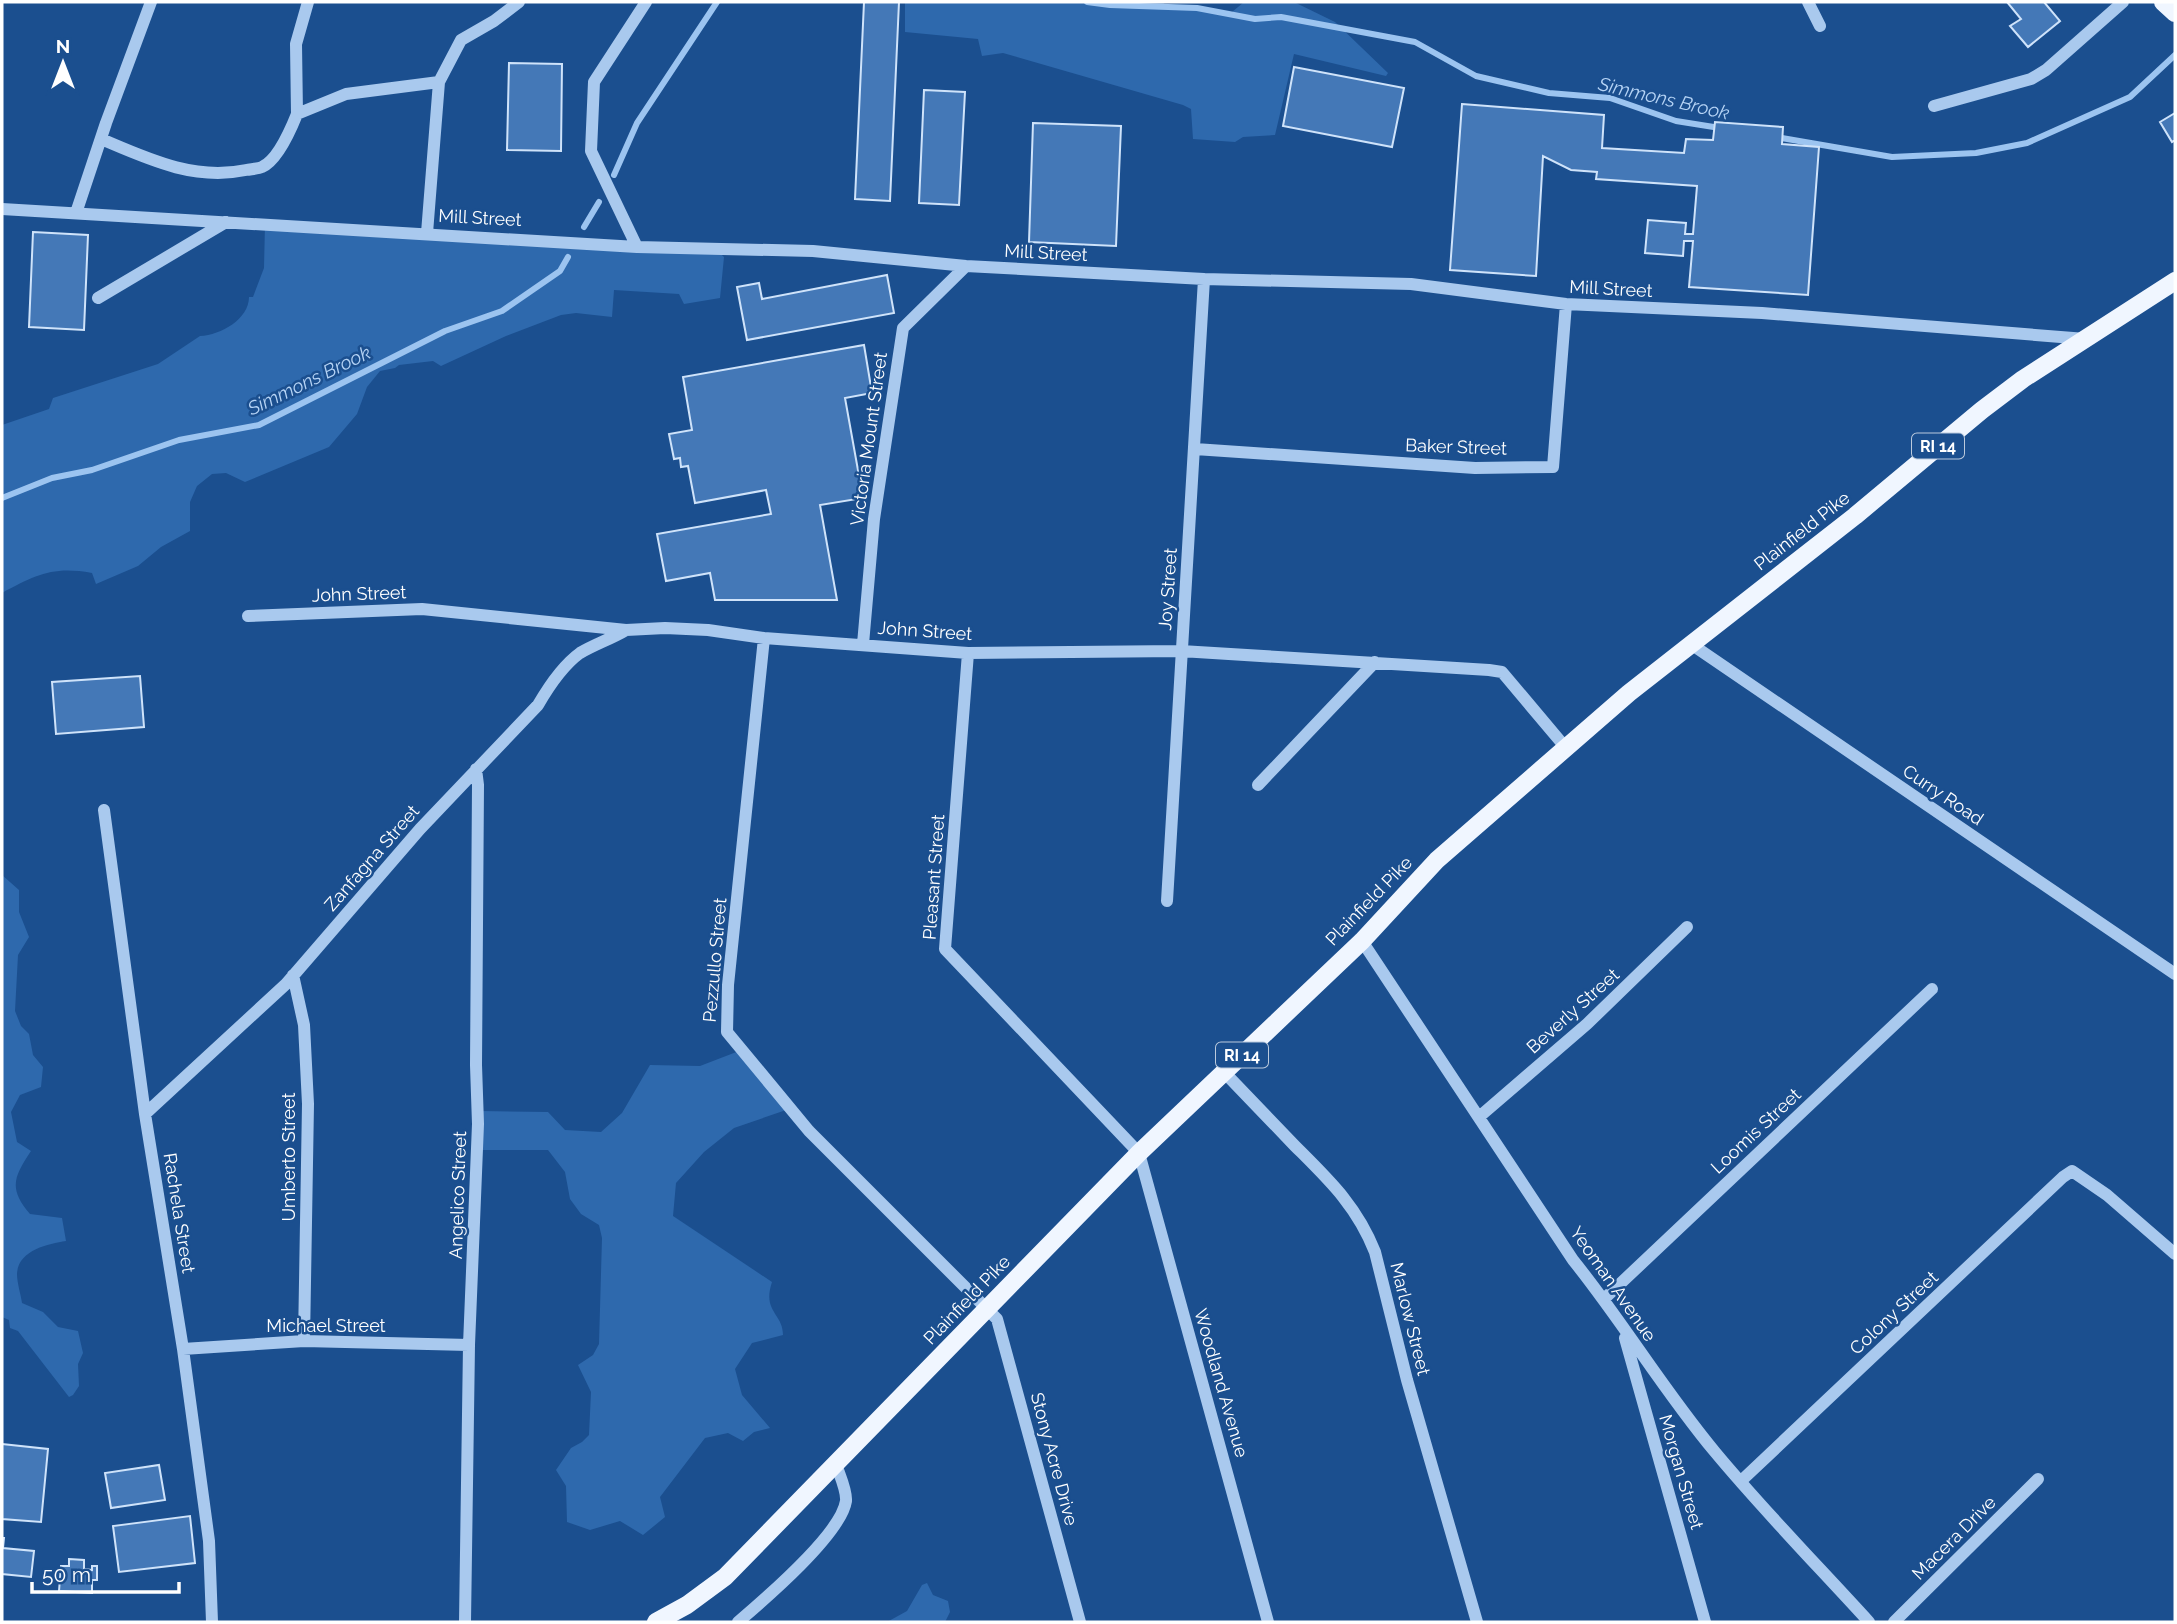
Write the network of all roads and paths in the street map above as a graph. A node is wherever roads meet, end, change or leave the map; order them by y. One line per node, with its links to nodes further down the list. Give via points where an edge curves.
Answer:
1 (151, 2): 13 (street)
2 (308, 2): 12 (street, via 296,44)
3 (519, 2): 10 (street, via 461,40)
4 (646, 2): 18 (street, via 594,82 591,151)
5 (1808, 2): 9 (street)
6 (2123, 2): 11 (street, via 2031,79)
7 (2163, 2): 8 (main road)
8 (2175, 13)
9 (1820, 26)
10 (439, 82): 12 (street, via 346,94); 17 (street)
11 (1934, 106)
12 (297, 114): 13 (street, via 287,139 264,167 230,174 159,164)
13 (101, 139): 15 (street)
14 (2, 209): 15 (street, Mill Street)
15 (76, 214): 16 (street, Mill Street)
16 (226, 222): 17 (street, Mill Street); 22 (street)
17 (427, 233): 18 (street, Mill Street)
18 (637, 247): 19 (street, Mill Street, via 813,251)
19 (966, 266): 20 (street, Mill Street); 29 (street, Victoria Mount Street, via 903,328 874,519)
20 (1204, 279): 23 (street, Mill Street, via 1411,284); 25 (street, Joy Street)
21 (2175, 281): 24 (main road, Plainfield Pike / RI 14)
22 (97, 298)
23 (1566, 304): 24 (street, Mill Street, via 1762,313); 25 (street, Baker Street, via 1553,467 1475,468)
24 (2087, 340): 30 (main road, Plainfield Pike / RI 14, via 1982,410)
25 (1195, 449): 31 (street, Joy Street)
26 (248, 616): 27 (street, John Street, via 422,609)
27 (626, 630): 28 (street, John Street, via 708,630); 35 (street, Zanfagna Street, via 572,661 538,705)
28 (764, 638): 29 (street, John Street); 50 (street, Pezzullo Street, via 727,1032 809,1131)
29 (863, 644): 32 (street, John Street)
30 (1691, 644): 34 (main road, Plainfield Pike / RI 14); 41 (street, Curry Road)
31 (1181, 651): 32 (street, John Street); 33 (street, John Street); 38 (street, Joy Street)
32 (968, 653): 47 (street, Pleasant Street, via 945,949)
33 (1375, 662): 34 (street, John Street, via 1502,672); 36 (street)
34 (1566, 748): 40 (main road, Plainfield Pike / RI 14, via 1437,860)
35 (476, 769): 42 (street, Zanfagna Street); 53 (street, Angelico Street, via 478,1124)
36 (1258, 785)
37 (104, 810): 45 (street, Rachela Street)
38 (1167, 901)
39 (1687, 927): 46 (street, Beverly Street, via 1587,1024)
40 (1362, 941): 44 (main road, Plainfield Pike / RI 14); 46 (street, Yeoman Avenue)
41 (2175, 974)
42 (293, 975): 45 (street, Zanfagna Street); 52 (street, Umberto Street, via 304,1025 308,1104)
43 (1932, 989): 49 (street, Loomis Street)
44 (1224, 1072): 47 (main road, Plainfield Pike / RI 14); 64 (street, Marlow Street, via 1334,1184 1367,1232)
45 (145, 1114): 54 (street, Rachela Street)
46 (1479, 1117): 49 (street, Yeoman Avenue)
47 (1139, 1153): 50 (main road, Plainfield Pike / RI 14); 63 (street, Woodland Avenue)
48 (2175, 1254): 57 (street, Colony Street, via 2072,1171)
49 (1604, 1299): 51 (street, Yeoman Avenue)
50 (986, 1310): 55 (main road, Plainfield Pike / RI 14); 62 (street, Stony Acre Drive, via 997,1319)
51 (1623, 1331): 57 (street, Yeoman Avenue); 65 (street, Morgan Street)
52 (304, 1341): 53 (street, Michael Street); 54 (street, Michael Street)
53 (469, 1345): 59 (street, Angelico Street)
54 (183, 1349): 58 (street, Rachela Street, via 209,1541)
55 (836, 1464): 60 (main road, Plainfield Pike / RI 14, via 725,1577); 61 (street, via 846,1498 841,1516 790,1577)
56 (2038, 1479): 67 (street, Macera Drive)
57 (1741, 1481): 66 (street, Yeoman Avenue)
58 (212, 1622)
59 (465, 1622)
60 (656, 1622)
61 (738, 1622)
62 (1080, 1622)
63 (1268, 1622)
64 (1477, 1622)
65 (1705, 1622)
66 (1869, 1622)
67 (1894, 1622)

